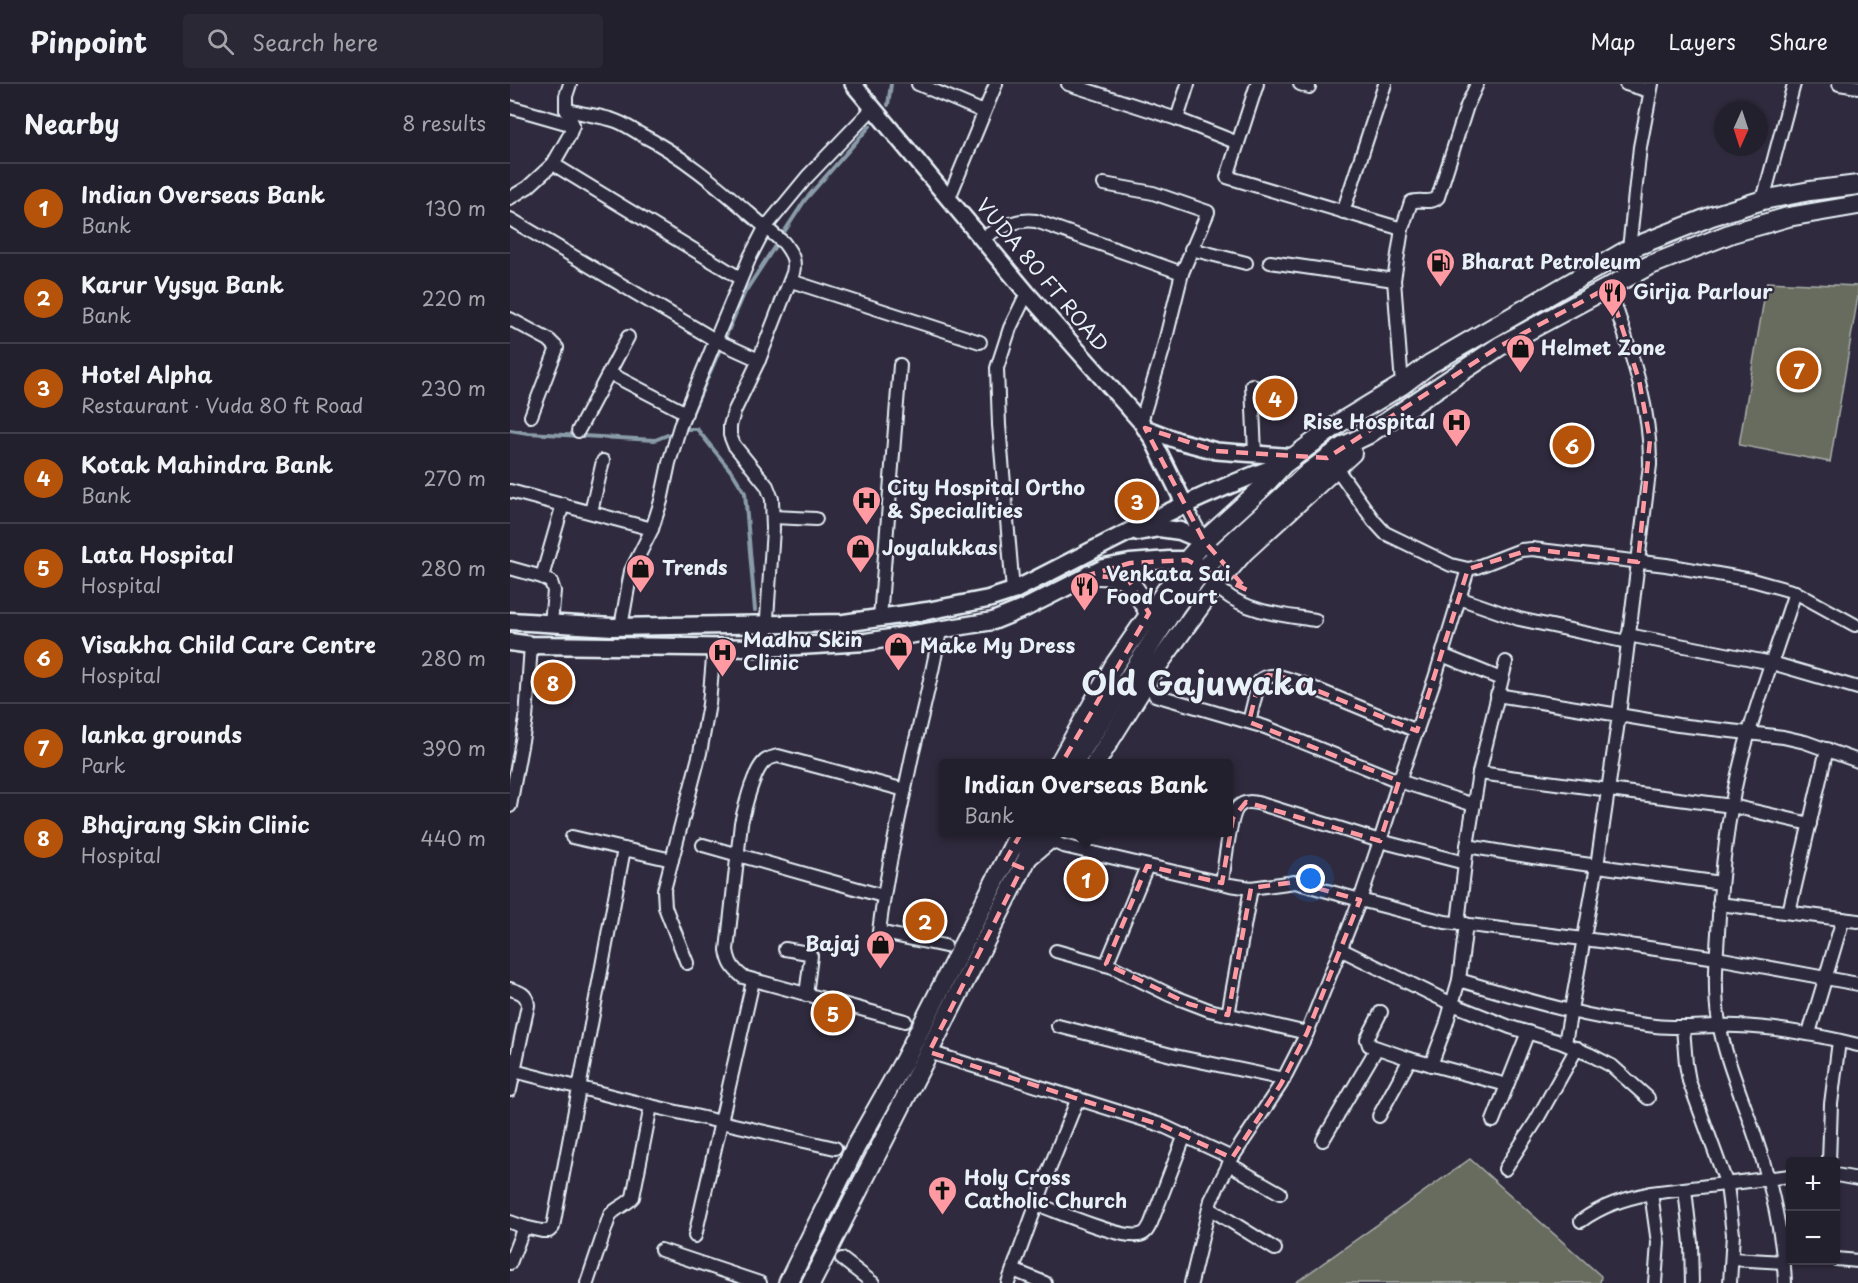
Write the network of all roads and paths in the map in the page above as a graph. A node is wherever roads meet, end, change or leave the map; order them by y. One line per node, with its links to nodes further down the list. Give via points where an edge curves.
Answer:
1 (570, 84): 17 (street)
2 (854, 84): 16 (street, VUDA 80 FT ROAD)
3 (918, 84): 18 (street)
4 (996, 84): 18 (street)
5 (1068, 84): 19 (street)
6 (1188, 84): 19 (street)
7 (1257, 84): 21 (street)
8 (1477, 84): 32 (street, via 1438,197 1411,202)
9 (1626, 84): 14 (street)
10 (1794, 84): 27 (street)
11 (1839, 84): 13 (street)
12 (1381, 85): 29 (street)
13 (1858, 87)
14 (1651, 88): 35 (street)
15 (510, 107): 20 (street)
16 (873, 108): 26 (street, VUDA 80 FT ROAD); 31 (street)
17 (566, 109): 20 (street); 31 (street, via 616,121 655,141 688,163)
18 (984, 112): 26 (street)
19 (1177, 119): 21 (street)
20 (573, 125): 22 (street)
21 (1239, 143): 29 (street, via 1227,177)
22 (553, 164): 25 (street); 39 (street)
23 (1104, 184): 34 (street, via 1153,192 1208,212)
24 (1858, 185): 27 (main road)
25 (510, 198)
26 (950, 198): 33 (street, VUDA 80 FT ROAD)
27 (1763, 200): 35 (main road)
28 (1858, 205): 42 (main road, via 1788,217 1732,233 1648,266)
29 (1343, 212): 32 (street)
30 (510, 219): 46 (street)
31 (765, 228): 39 (street); 41 (street, via 793,254)
32 (1402, 229): 40 (street)
33 (982, 238): 38 (street, via 1014,221 1036,221); 43 (street, VUDA 80 FT ROAD)
34 (1191, 249): 37 (street); 38 (street)
35 (1629, 249): 52 (main road, via 1430,364)
36 (1270, 262): 40 (street)
37 (1246, 263)
38 (1182, 273): 55 (street)
39 (740, 278): 46 (street)
40 (1394, 280): 52 (street)
41 (791, 281): 47 (street); 48 (street)
42 (1609, 287): 57 (main road, via 1500,346); 74 (street, via 1639,380 1650,440)
43 (1027, 293): 55 (street, VUDA 80 FT ROAD); 80 (street, via 997,368)
44 (510, 319): 54 (street, via 557,348)
45 (628, 337): 50 (street)
46 (715, 340): 48 (street); 53 (street)
47 (980, 342)
48 (759, 360): 68 (street, via 734,412 730,435 766,486)
49 (900, 365): 85 (street)
50 (609, 373): 53 (street); 56 (street)
51 (1252, 385): 58 (street)
52 (1402, 385): 59 (main road)
53 (686, 413): 70 (street)
54 (531, 416)
55 (1143, 425): 58 (street, via 1216,451); 64 (street, VUDA 80 FT ROAD)
56 (578, 431)
57 (1367, 435): 66 (main road, via 1318,465); 112 (main road, via 1351,455 1244,552 1217,584 1150,676)
58 (1255, 454): 59 (street)
59 (1289, 460): 62 (main road); 64 (main road)
60 (603, 461): 67 (street)
61 (1342, 476): 77 (street, via 1385,533 1442,562)
62 (1262, 488): 66 (main road); 72 (main road)
63 (510, 491): 65 (street)
64 (1184, 503): 71 (main road); 72 (street)
65 (563, 504): 67 (street); 79 (street)
66 (1274, 504): 73 (main road)
67 (591, 512): 70 (street)
68 (773, 517): 69 (street); 90 (street)
69 (816, 519)
70 (652, 529): 91 (street, via 631,571)
71 (1113, 539): 72 (main road, via 1159,528); 80 (main road)
72 (1204, 541): 73 (main road); 75 (main road)
73 (1217, 555): 75 (main road)
74 (1638, 562): 77 (street, via 1532,549); 82 (street, via 1717,573); 93 (street)
75 (1195, 565): 78 (main road, via 1130,563); 84 (main road); 111 (main road, via 1176,605)
76 (510, 568): 79 (street)
77 (1468, 569): 83 (street)
78 (1089, 575): 84 (main road, via 1128,579); 92 (main road, via 993,621)
79 (542, 577): 88 (street, via 551,582 554,591)
80 (1013, 591): 85 (main road)
81 (1223, 592): 86 (street, via 1250,608)
82 (1795, 592): 89 (street); 100 (street)
83 (1459, 598): 93 (street, via 1519,619); 98 (street)
84 (1149, 613): 110 (main road, via 1115,664)
85 (880, 618): 90 (main road)
86 (1315, 620)
87 (510, 621): 88 (main road)
88 (551, 623): 91 (main road)
89 (1855, 625)
90 (765, 626): 91 (main road); 97 (street)
91 (621, 627)
92 (940, 630): 97 (main road, via 866,642); 117 (street)
93 (1628, 639): 100 (street); 105 (street)
94 (510, 642): 95 (main road)
95 (531, 645): 96 (main road); 119 (street, via 526,719)
96 (714, 647): 97 (main road); 135 (street, via 700,753)
97 (765, 648)
98 (1442, 656): 101 (street); 107 (street)
99 (1506, 662): 101 (street)
100 (1772, 663): 102 (street); 108 (street)
101 (1501, 679): 104 (street)
102 (1858, 688)
103 (1155, 695): 106 (street)
104 (1497, 695): 105 (street); 114 (street)
105 (1619, 715): 108 (street); 116 (street)
106 (1249, 722): 107 (street, via 1259,681 1268,675 1293,681); 115 (street)
107 (1417, 731): 115 (street)
108 (1750, 732): 109 (street); 120 (street)
109 (1827, 749): 113 (street); 122 (street)
110 (1062, 759)
111 (1076, 759)
112 (1098, 759)
113 (1858, 761)
114 (1479, 773): 116 (street); 118 (street)
115 (1399, 781): 118 (street); 129 (street)
116 (1608, 789): 120 (street); 139 (street)
117 (906, 790): 133 (street, via 778,756 770,758 758,770 746,804); 143 (street)
118 (1474, 805): 131 (street)
119 (510, 806)
120 (1732, 806): 122 (street); 141 (street)
121 (1233, 818): 129 (street, via 1239,805 1261,804)
122 (1810, 824): 146 (street)
123 (572, 837): 132 (street)
124 (1016, 837): 134 (main road)
125 (1030, 837): 136 (main road)
126 (1051, 837): 136 (main road)
127 (1053, 837): 138 (street, via 1063,846)
128 (1230, 837): 140 (street)
129 (1380, 841): 137 (street); 144 (street)
130 (703, 845): 133 (street)
131 (1467, 846): 137 (street); 139 (street)
132 (624, 849): 135 (street); 187 (street)
133 (736, 855): 143 (street); 160 (street, via 727,950 734,970)
134 (997, 858): 136 (main road); 225 (main road, via 964,945)
135 (672, 860): 156 (street, via 665,908)
136 (1025, 862): 179 (main road)
137 (1465, 863): 149 (street)
138 (1147, 866): 140 (street); 157 (street)
139 (1597, 866): 141 (street); 150 (street)
140 (1222, 883): 142 (street)
141 (1721, 883): 145 (street)
142 (1251, 888): 144 (street, via 1295,882); 167 (street)
143 (883, 896): 151 (street, via 879,932)
144 (1360, 900): 149 (street); 153 (street)
145 (1719, 904): 146 (street); 155 (street)
146 (1789, 912): 147 (street)
147 (1843, 919): 148 (street); 158 (street)
148 (1858, 921)
149 (1462, 924): 150 (street); 159 (street)
150 (1585, 939): 155 (street); 165 (street)
151 (945, 946)
152 (785, 949): 163 (street, via 811,956)
153 (1342, 950): 164 (street); 173 (street)
154 (1056, 951): 157 (street)
155 (1717, 958): 158 (street); 170 (street)
156 (687, 963)
157 (1106, 965): 167 (street, via 1189,1004)
158 (1825, 978): 161 (street); 174 (street)
159 (1459, 980): 164 (street); 165 (street)
160 (753, 981): 163 (street); 193 (street)
161 (1858, 984)
162 (510, 989): 180 (street, via 527,999)
163 (806, 995): 168 (street)
164 (1452, 1005): 172 (street); 182 (street)
165 (1571, 1010): 171 (street, via 1626,1022); 177 (street)
166 (1382, 1012): 178 (street, via 1367,1042)
167 (1228, 1015): 173 (street)
168 (905, 1022)
169 (1058, 1026): 184 (street)
170 (1720, 1026): 171 (street); 174 (street); 202 (street)
171 (1683, 1028): 204 (street, via 1689,1081)
172 (1528, 1032): 177 (street); 185 (street)
173 (1307, 1033): 184 (street)
174 (1809, 1034): 175 (street)
175 (1839, 1041): 176 (street); 197 (street)
176 (1858, 1045)
177 (1571, 1046): 189 (street, via 1612,1066); 199 (street, via 1536,1121)
178 (1377, 1048): 181 (street); 195 (street)
179 (929, 1052): 188 (street); 226 (main road)
180 (514, 1054): 183 (street)
181 (1410, 1059): 182 (street); 191 (street)
182 (1431, 1065): 185 (street)
183 (514, 1071): 186 (street); 187 (street)
184 (1284, 1079): 198 (street)
185 (1507, 1085): 192 (street)
186 (510, 1087)
187 (579, 1087): 190 (street); 212 (street, via 553,1227 542,1232)
188 (1078, 1098): 194 (street); 208 (street)
189 (1648, 1098)
190 (651, 1106): 193 (street); 223 (street, via 633,1197 610,1215)
191 (1379, 1116)
192 (1492, 1121)
193 (722, 1122): 196 (street); 213 (street)
194 (1185, 1135): 198 (street); 208 (street, via 1151,1222 1141,1235 1119,1233)
195 (1323, 1140)
196 (835, 1148)
197 (1829, 1157)
198 (1231, 1161): 206 (street); 209 (street)
199 (1504, 1169)
200 (1786, 1176): 202 (street)
201 (1840, 1176): 203 (street)
202 (1768, 1178): 204 (street); 216 (street)
203 (1858, 1179)
204 (1727, 1185): 205 (street); 218 (street)
205 (1685, 1189): 207 (street); 232 (street)
206 (1280, 1193)
207 (1651, 1193): 210 (street, via 1603,1206); 231 (street, via 1658,1243)
208 (1036, 1204): 222 (street)
209 (1209, 1208): 214 (street); 230 (street)
210 (1581, 1221)
211 (510, 1222): 212 (street)
212 (524, 1227): 221 (street)
213 (695, 1236)
214 (1275, 1249)
215 (661, 1250): 224 (street)
216 (1786, 1256): 218 (street); 234 (street)
217 (843, 1258): 227 (street)
218 (1732, 1259): 233 (street)
219 (1840, 1259): 220 (street)
220 (1858, 1261)
221 (510, 1263)
222 (1012, 1270): 228 (street); 229 (street)
223 (587, 1283)
224 (760, 1283)
225 (788, 1283)
226 (812, 1283)
227 (873, 1283)
228 (1008, 1283)
229 (1045, 1283)
230 (1191, 1283)
231 (1655, 1283)
232 (1692, 1283)
233 (1730, 1283)
234 (1785, 1283)

